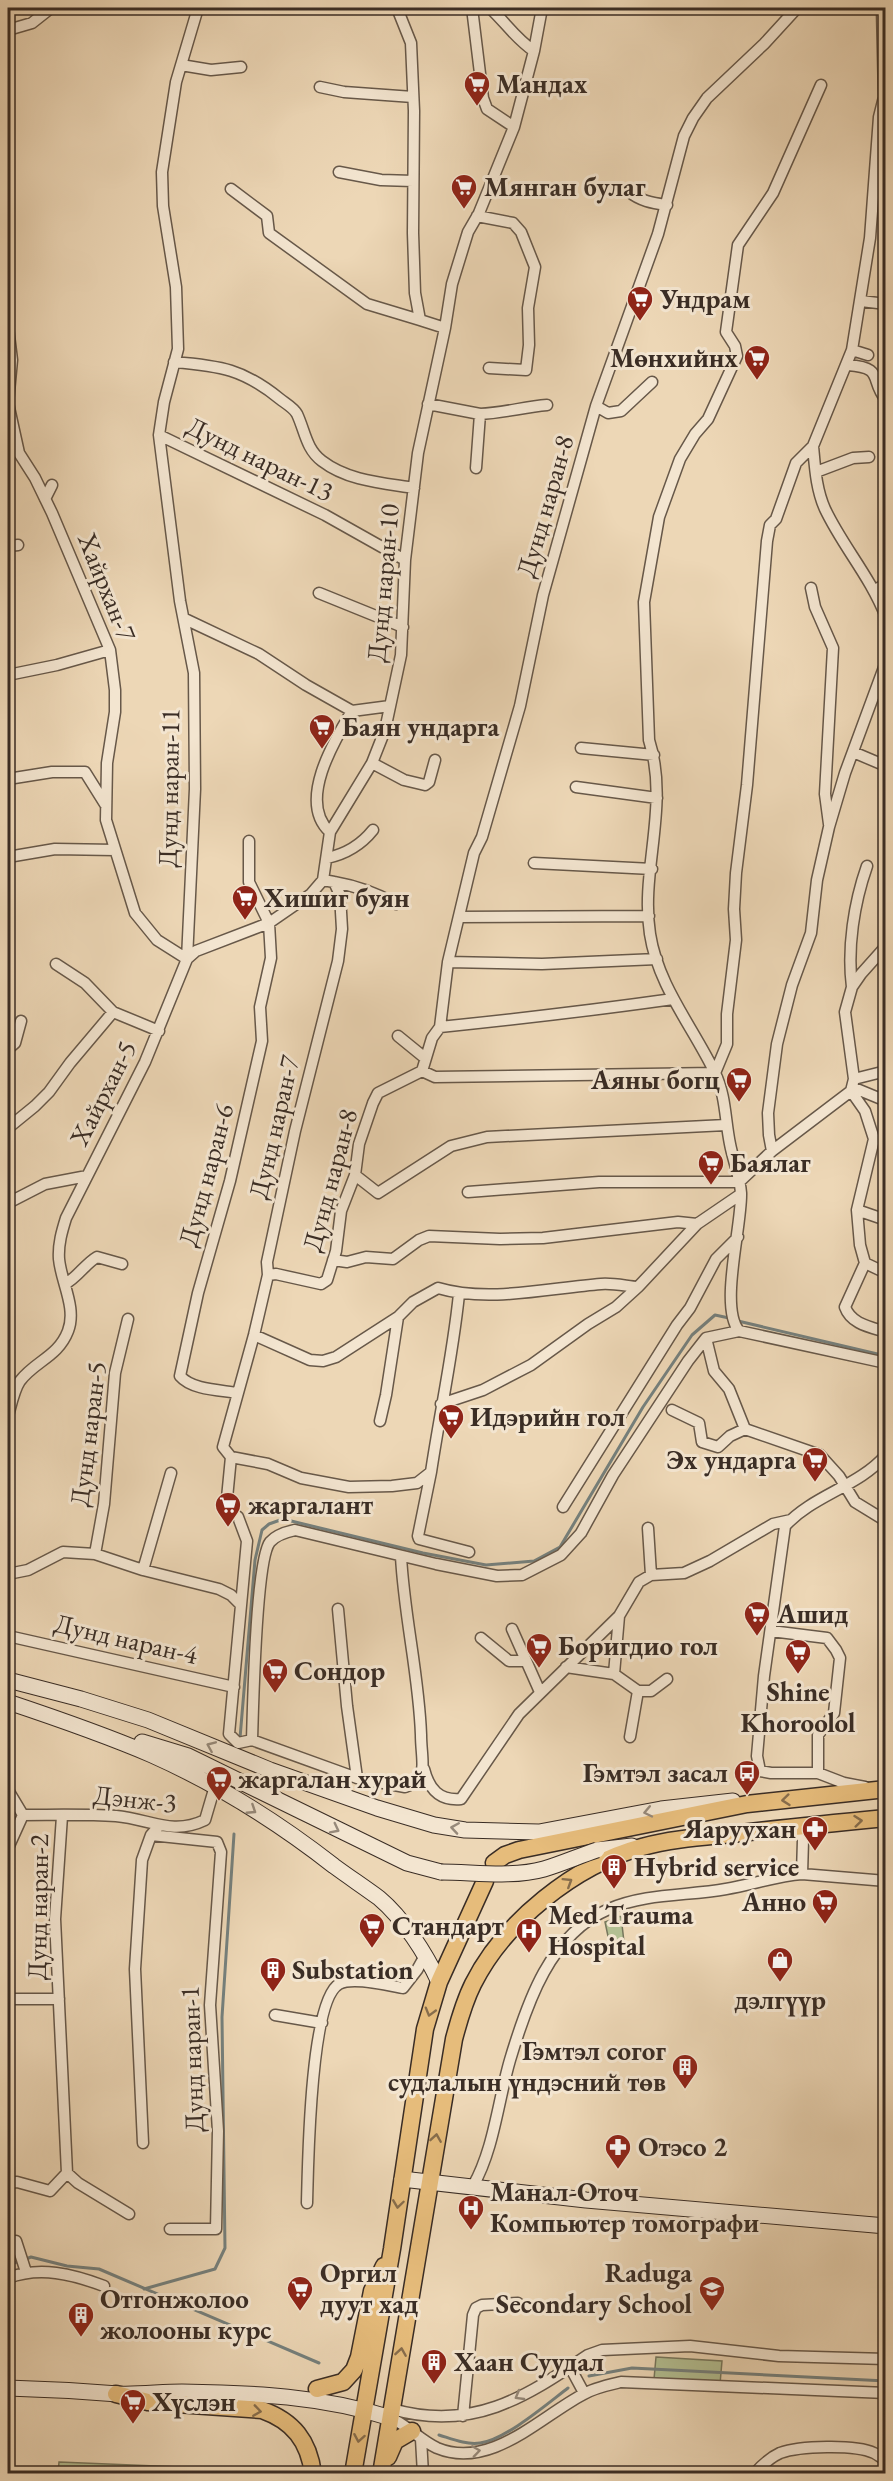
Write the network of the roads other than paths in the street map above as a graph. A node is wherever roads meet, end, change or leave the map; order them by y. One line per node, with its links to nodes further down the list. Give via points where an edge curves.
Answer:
1 (51, 8): 9 (street, via 32,23)
2 (198, 8): 11 (street, Дунд наран-13)
3 (397, 8): 15 (street, via 411,43)
4 (472, 8): 16 (street, via 483,98 487,109)
5 (489, 8): 10 (street, via 520,42)
6 (542, 8): 10 (street, Дунд наран-10)
7 (797, 8): 21 (street, Дунд наран-8, via 707,98 693,118 684,136)
8 (882, 8): 23 (street, via 884,97)
9 (8, 30)
10 (534, 51): 16 (street, Дунд наран-10)
11 (182, 65): 12 (street, via 211,70); 31 (street, Дунд наран-13, via 162,172 163,206 176,287 178,349)
12 (242, 67)
13 (821, 85): 64 (street, via 773,193 738,245 726,332 737,356 708,419 680,459 659,517 644,602 649,740)
14 (320, 87): 15 (street)
15 (412, 97): 18 (street)
16 (514, 127): 22 (street, Дунд наран-10)
17 (339, 172): 18 (street)
18 (413, 181): 25 (street)
19 (231, 189): 25 (street, via 267,216 269,233 368,304)
20 (628, 192): 21 (street, via 644,201)
21 (667, 205): 38 (street, Дунд наран-8)
22 (477, 216): 27 (street, Дунд наран-10, via 457,264); 33 (street, via 513,224 521,232 535,267 528,309 526,370)
23 (861, 301): 24 (street); 28 (street)
24 (885, 304)
25 (420, 320): 27 (street)
26 (8, 327): 29 (street, Хайрхан-7)
27 (446, 328): 36 (street, Дунд наран-10)
28 (852, 350): 30 (street); 32 (street)
29 (9, 351): 42 (street, Хайрхан-7, via 8,403)
30 (868, 355)
31 (174, 362): 40 (street, Дунд наран-13); 47 (street, Дунд наран-13, via 246,374 296,412 308,446 322,461 346,474)
32 (848, 365): 35 (street, via 864,366 875,373); 41 (street)
33 (489, 368)
34 (652, 382): 38 (street, via 621,411 608,413)
35 (885, 400)
36 (428, 404): 39 (street); 47 (street, Дунд наран-10)
37 (547, 405): 39 (street)
38 (596, 406): 85 (street, Дунд наран-8, via 543,595 520,706 474,853)
39 (480, 414): 44 (street)
40 (159, 435): 49 (street, Дунд наран-13, via 325,515); 55 (street, Дунд наран-11)
41 (813, 446): 45 (street); 103 (street, via 796,463 776,519 770,525 736,873 736,940 727,1044)
42 (13, 448): 48 (street, Хайрхан-7)
43 (868, 457): 45 (street, via 853,458)
44 (476, 468)
45 (816, 472): 52 (street, via 824,507)
46 (52, 485): 48 (street)
47 (414, 488): 49 (street, Дунд наран-10)
48 (45, 499): 57 (street, Хайрхан-7)
49 (405, 560): 56 (street, Дунд наран-10)
50 (885, 584): 52 (street)
51 (811, 588): 72 (street, via 833,648 825,794)
52 (875, 590): 54 (street)
53 (319, 593): 56 (street)
54 (885, 617)
55 (185, 620): 61 (street, via 259,654); 88 (street, Дунд наран-11, via 194,673 195,755)
56 (403, 627): 60 (street, Дунд наран-10)
57 (110, 650): 59 (street); 71 (street, Хайрхан-7, via 115,712)
58 (885, 662): 63 (street)
59 (8, 675)
60 (390, 706): 61 (street); 66 (street, Дунд наран-10, via 386,730)
61 (352, 711): 74 (street, via 332,748 318,789 316,809 321,824)
62 (580, 748): 64 (street)
63 (853, 752): 67 (street); 72 (street)
64 (654, 755): 70 (street)
65 (435, 760): 66 (street, via 425,784 404,780)
66 (372, 763): 74 (street, Дунд наран-10)
67 (885, 766)
68 (8, 779): 71 (street, via 85,772)
69 (576, 787): 70 (street)
70 (657, 798): 81 (street)
71 (105, 804): 76 (street, Хайрхан-7)
72 (830, 827): 108 (street, via 817,880 811,933 777,1044 768,1113)
73 (373, 830): 78 (street, via 360,844)
74 (330, 832): 78 (street)
75 (249, 841): 86 (street, via 249,882)
76 (115, 850): 77 (street, via 55,849); 88 (street, Хайрхан-7, via 135,913 157,940)
77 (8, 857)
78 (327, 858): 82 (street)
79 (534, 863): 81 (street)
80 (867, 866): 92 (street, via 856,907 849,965)
81 (652, 869): 84 (street)
82 (329, 881): 83 (street, via 372,892); 86 (street); 122 (street, Дунд наран-7, via 340,895 342,929 338,961 295,1131 267,1262)
83 (396, 904)
84 (648, 916): 85 (street); 89 (street)
85 (459, 917): 90 (street, Дунд наран-8)
86 (269, 923): 88 (street, via 196,951); 133 (street, Дунд наран-6, via 271,958 260,1007 262,1041 180,1376 184,1381)
87 (885, 946): 92 (street)
88 (187, 959): 97 (street)
89 (657, 959): 90 (street, via 542,964); 93 (street)
90 (448, 962): 96 (street, Дунд наран-8)
91 (56, 964): 94 (street, via 85,983)
92 (852, 987): 104 (street, via 845,1012)
93 (673, 999): 96 (street); 103 (street)
94 (113, 1012): 97 (street); 107 (street, Хайрхан-5, via 54,1087)
95 (21, 1021): 99 (street, via 15,1043)
96 (440, 1027): 100 (street, Дунд наран-8)
97 (159, 1031): 110 (street, Хайрхан-5)
98 (398, 1036): 100 (street)
99 (8, 1049)
100 (426, 1058): 101 (street, Дунд наран-8)
101 (422, 1071): 103 (street, via 435,1077); 109 (street, Дунд наран-8, via 378,1093 359,1144)
102 (885, 1071): 104 (street)
103 (715, 1073): 106 (street, via 723,1093)
104 (853, 1085): 105 (street); 108 (street); 114 (street, via 874,1139)
105 (885, 1101)
106 (726, 1125): 109 (street, via 487,1137 451,1146 378,1193); 111 (street)
107 (8, 1128)
108 (772, 1151): 111 (street)
109 (355, 1175): 118 (street, Дунд наран-8, via 341,1211)
110 (87, 1176): 113 (street, Хайрхан-5, via 45,1184); 123 (street, Хайрхан-5, via 66,1218 59,1245)
111 (740, 1188): 112 (street, via 599,1182); 116 (street); 117 (street)
112 (468, 1192)
113 (8, 1203)
114 (857, 1210): 115 (street); 119 (street)
115 (885, 1220)
116 (697, 1224): 118 (street, via 678,1222 543,1238 429,1236 393,1259); 124 (street)
117 (738, 1236): 128 (street, via 731,1304); 144 (street, via 716,1259 690,1308)
118 (333, 1260): 122 (street, Дунд наран-8, via 327,1280 321,1284)
119 (865, 1263): 121 (street); 129 (street, via 845,1307 855,1321)
120 (122, 1264): 123 (street, via 97,1257)
121 (885, 1273)
122 (268, 1275): 130 (street, Дунд наран-7)
123 (65, 1284): 136 (street, Хайрхан-5, via 68,1332 54,1354 19,1382)
124 (638, 1287): 125 (street, via 603,1284); 134 (street, via 616,1307 531,1365 483,1390)
125 (459, 1294): 126 (street, via 438,1288 413,1302); 134 (street, via 454,1345)
126 (398, 1317): 130 (street, via 336,1357 322,1361 310,1360); 137 (street)
127 (128, 1318): 149 (street, Дунд наран-5, via 116,1373 104,1504)
128 (736, 1327): 131 (street); 132 (street)
129 (885, 1332)
130 (254, 1335): 133 (street, Дунд наран-7)
131 (706, 1338): 138 (street, via 714,1371 729,1389); 150 (street, via 618,1466 581,1533 561,1555 522,1575 497,1576)
132 (885, 1363)
133 (238, 1393): 140 (street, via 223,1447)
134 (441, 1404): 141 (street)
135 (672, 1410): 138 (street, via 699,1423 702,1442 718,1447)
136 (8, 1416)
137 (380, 1421)
138 (745, 1429): 143 (street, via 820,1455)
139 (885, 1455): 143 (street, via 873,1469)
140 (231, 1457): 141 (street, via 268,1464 301,1478 349,1487 417,1484); 154 (street, via 229,1510 238,1517 247,1542)
141 (431, 1472): 148 (street, via 419,1539)
142 (171, 1473): 151 (street)
143 (844, 1486): 145 (street); 146 (street, via 863,1509)
144 (563, 1507)
145 (791, 1520): 153 (street, via 773,1524 684,1573); 158 (street, via 785,1526 781,1546)
146 (885, 1521)
147 (648, 1528): 153 (street)
148 (469, 1552)
149 (95, 1554): 151 (street); 152 (street, via 63,1552 28,1570)
150 (401, 1556): 171 (street, via 295,1530 270,1542 262,1576); 172 (street)
151 (143, 1570): 154 (street, via 219,1589)
152 (8, 1574)
153 (651, 1575): 156 (street, via 639,1582)
154 (241, 1605): 166 (street)
155 (338, 1609): 174 (street)
156 (619, 1616): 162 (street); 163 (street)
157 (512, 1629): 161 (street)
158 (771, 1631): 173 (street, via 758,1766 760,1771 771,1773); 173 (street, via 827,1638 840,1658 834,1713 818,1736)
159 (8, 1636): 166 (street, Дунд наран-4)
160 (481, 1638): 161 (street, via 509,1661)
161 (526, 1662): 168 (street)
162 (566, 1667): 163 (street); 168 (street)
163 (614, 1674): 167 (street)
164 (667, 1679): 167 (street, via 651,1691)
165 (8, 1680): 178 (main road, one-way to 165, via 728,1801 661,1809 539,1832 435,1825 270,1770 148,1720)
166 (234, 1687): 171 (street, via 229,1734 238,1743)
167 (638, 1691): 170 (street)
168 (540, 1692): 172 (street, via 519,1714 461,1799 450,1800 438,1794 428,1785)
169 (8, 1701): 175 (main road, via 86,1728); 184 (main road, one-way to 184, bridge, via 188,1756 364,1844 407,1863 441,1872 520,1873 545,1869 597,1850)
170 (630, 1737)
171 (252, 1740): 174 (street)
172 (424, 1769): 174 (street, via 420,1781 405,1787)
173 (818, 1773): 176 (street, via 844,1783)
174 (357, 1778)
175 (215, 1786): 183 (street, Дэнж-3, via 206,1820 190,1828); 190 (main road, one-way to 190, via 380,1899)
176 (884, 1789): 178 (main road, one-way to 178)
177 (8, 1790): 179 (street)
178 (747, 1804): 186 (main road, via 519,1850)
179 (23, 1815): 180 (street, Дэнж-3); 185 (street)
180 (62, 1816): 183 (street, Дэнж-3, via 117,1816 150,1822); 193 (street, Дунд наран-2, via 55,1919)
181 (885, 1818): 182 (main road, one-way to 181)
182 (800, 1826): 184 (main road); 187 (street)
183 (154, 1831): 196 (street, Дунд наран-1, via 142,1860 135,1969); 205 (street, Дунд наран-1, via 217,1842 221,1852 210,2005 218,2130 216,2229)
184 (675, 1840): 199 (main road, one-way to 184, via 461,2010 485,1962 526,1916 567,1882 619,1854)
185 (8, 1848)
186 (494, 1863)
187 (802, 1874): 189 (street); 201 (street, via 610,1908 573,1933 544,1971 522,2019 485,2164)
188 (485, 1881): 191 (main road)
189 (885, 1881)
190 (426, 1954): 191 (main road); 195 (street, via 403,1988 342,1982 332,1989)
191 (439, 1982): 198 (main road, one-way to 198, via 425,2029)
192 (8, 1999): 193 (street, Дунд наран-2)
193 (59, 1999): 197 (street, Дунд наран-2)
194 (274, 2014): 195 (street)
195 (322, 2023): 202 (street, via 312,2098)
196 (143, 2144)
197 (66, 2173): 200 (street, via 50,2191 17,2181); 203 (street)
198 (402, 2179): 199 (main road); 207 (main road, one-way to 207)
199 (429, 2182): 201 (main road); 220 (main road, one-way to 199)
200 (8, 2183)
201 (473, 2186): 204 (main road, via 586,2200)
202 (307, 2203)
203 (129, 2214)
204 (885, 2226)
205 (170, 2229)
206 (16, 2245): 208 (street)
207 (392, 2249): 215 (main road, via 372,2290 354,2370 343,2382); 219 (main road)
208 (24, 2267): 209 (street); 210 (street, via 62,2272)
209 (8, 2278)
210 (104, 2286)
211 (519, 2303): 221 (street, via 476,2308)
212 (885, 2359): 213 (street, via 779,2356 684,2346 602,2350)
213 (570, 2367): 217 (street); 221 (street, one-way to 221, via 501,2407)
214 (8, 2388): 216 (main road)
215 (317, 2390): 216 (main road, via 148,2384 118,2386); 219 (main road)
216 (111, 2392): 219 (main road, via 290,2397); 225 (main road, one-way to 225, via 148,2402 262,2410 278,2416 303,2439)
217 (584, 2393): 218 (street, via 621,2382); 222 (street, one-way to 217, via 438,2448 456,2452 487,2450)
218 (885, 2393)
219 (366, 2405): 220 (main road); 226 (main road, one-way to 226)
220 (392, 2414): 221 (street); 222 (street); 224 (main road)
221 (463, 2416)
222 (417, 2435): 224 (main road, via 395,2441); 227 (street)
223 (885, 2461): 228 (street, via 872,2452 851,2448 797,2449 765,2461)
224 (381, 2473)
225 (313, 2474)
226 (353, 2474)
227 (423, 2474)
228 (754, 2474)

